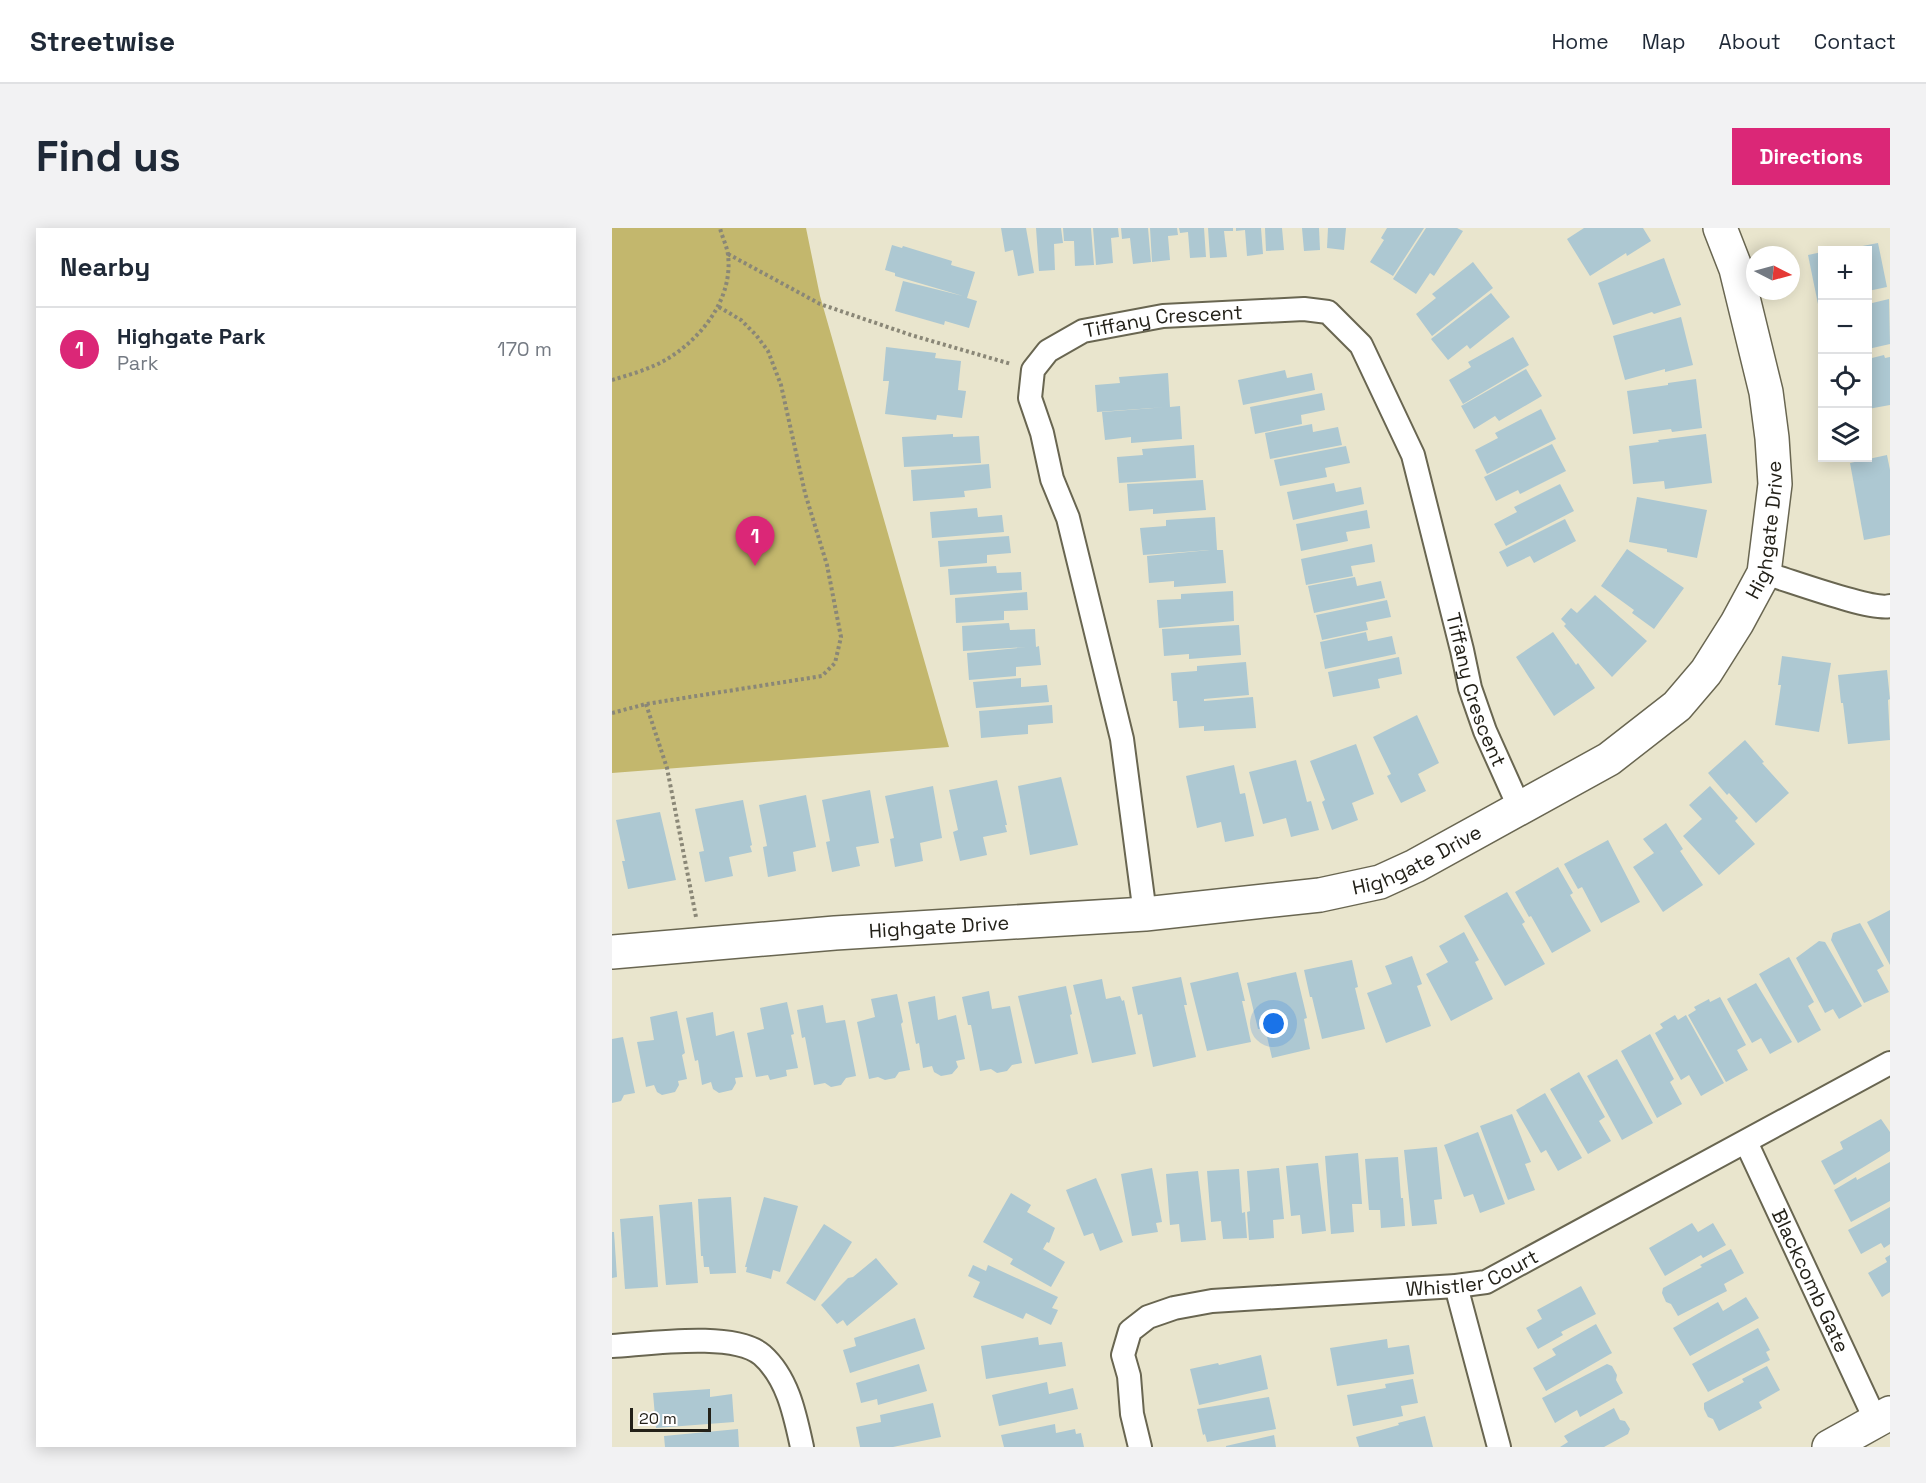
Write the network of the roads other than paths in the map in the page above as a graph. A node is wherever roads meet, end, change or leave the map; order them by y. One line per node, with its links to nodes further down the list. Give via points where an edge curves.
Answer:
1 (1720, 228): 2 (street, Highgate Drive, via 1736,269 1766,392 1772,438 1775,484)
2 (1764, 573): 3 (street, via 1851,600 1882,608); 4 (street, Highgate Drive, via 1706,672 1677,706 1609,759)
3 (1890, 606)
4 (1520, 809): 5 (street, Highgate Drive, via 1380,882 1320,895); 5 (street, Tiffany Crescent, via 1470,688 1413,455 1361,345 1328,312 1304,309 1163,316 1083,331 1048,351 1033,370 1030,398 1052,479 1068,518 1122,739)
5 (1145, 914): 6 (street, Highgate Drive, via 835,933)
6 (612, 952)
7 (1890, 1063): 8 (street, Whistler Court)
8 (1746, 1142): 9 (street, Whistler Court, via 1486,1281); 11 (street, Blackcomb Gate)
9 (1456, 1286): 13 (street, Whistler Court, via 1212,1300 1148,1317 1130,1331 1123,1355); 14 (street)
10 (612, 1346): 12 (street, via 714,1341 742,1344 762,1355 779,1378 792,1404)
11 (1883, 1417): 15 (street)
12 (802, 1447)
13 (1140, 1447)
14 (1499, 1447)
15 (1829, 1447)

